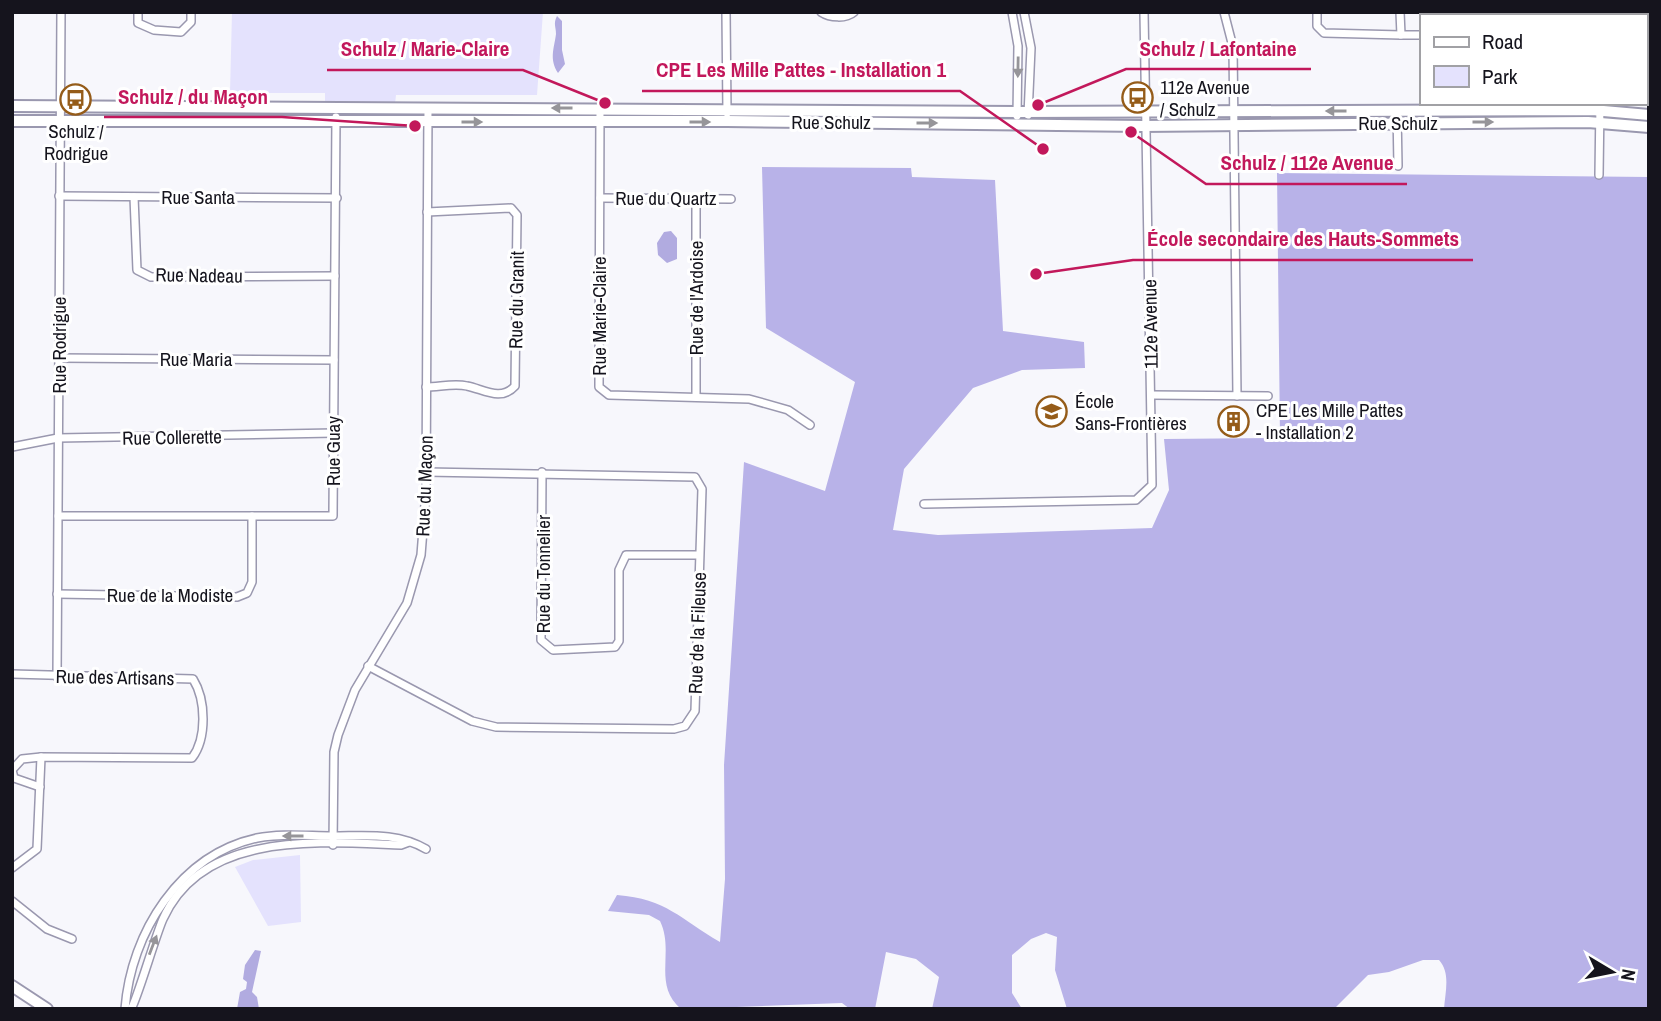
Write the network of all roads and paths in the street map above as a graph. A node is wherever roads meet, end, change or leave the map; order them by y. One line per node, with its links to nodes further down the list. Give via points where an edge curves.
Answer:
1 (61, 12): 18 (street, Rue Rodrigue)
2 (138, 12): 3 (street, via 138,23 154,30 181,32 191,22)
3 (191, 12)
4 (726, 12): 21 (street)
5 (821, 12): 6 (street, via 838,17)
6 (854, 12)
7 (1012, 12): 29 (street, one-way to 29)
8 (1024, 12): 29 (street, via 1031,48)
9 (1144, 12): 26 (street, 112e Avenue)
10 (1224, 12): 24 (street, via 1233,47)
11 (1317, 12): 13 (street, via 1317,26 1324,33)
12 (1401, 12): 13 (street)
13 (1401, 34): 14 (street)
14 (1420, 35)
15 (12, 106): 18 (street, Rue Schulz)
16 (428, 107): 19 (street, Rue Schulz); 23 (street, Rue Schulz); 33 (street, Rue du Maçon)
17 (1600, 107): 27 (street, Rue Schulz); 28 (street, Rue Schulz); 37 (street)
18 (60, 108): 22 (street, Rue Schulz); 32 (street, Rue Rodrigue)
19 (504, 108): 20 (street, Rue Schulz, one-way to 19); 34 (street)
20 (600, 108): 21 (street, Rue Schulz); 35 (street, Rue Marie-Claire)
21 (727, 108): 29 (street, Rue Schulz); 31 (street)
22 (228, 109): 23 (street, Rue Schulz); 36 (street)
23 (335, 110): 38 (street, Rue Guay)
24 (1236, 110): 26 (street, Rue Schulz); 28 (street, Rue Schulz, one-way to 24); 40 (street)
25 (1088, 112): 26 (street, Rue Schulz); 29 (street, Rue Schulz); 39 (street)
26 (1145, 112): 41 (street, 112e Avenue)
27 (1649, 115)
28 (1397, 117): 37 (street, Rue Schulz, one-way to 37); 40 (street, Rue Schulz); 43 (street)
29 (1023, 118): 31 (street, Rue Schulz, one-way to 29); 39 (street, Rue Schulz)
30 (12, 121): 32 (street, Rue Schulz)
31 (727, 121): 35 (street, Rue Schulz, one-way to 31)
32 (60, 122): 36 (street, Rue Schulz); 45 (street, Rue Rodrigue)
33 (428, 122): 34 (street, Rue Schulz, one-way to 34); 38 (street, Rue Schulz); 51 (street, Rue du Maçon)
34 (504, 122): 35 (street, Rue Schulz)
35 (600, 122): 48 (street, Rue Marie-Claire)
36 (228, 123): 38 (street, Rue Schulz)
37 (1600, 123): 42 (street, Rue Schulz); 44 (street)
38 (336, 124): 47 (street, Rue Guay)
39 (1088, 125): 41 (street, Rue Schulz)
40 (1236, 125): 41 (street, Rue Schulz); 57 (street)
41 (1145, 126): 56 (street, 112e Avenue)
42 (1649, 127)
43 (1398, 166)
44 (1599, 175)
45 (60, 196): 46 (street, Rue Santa); 53 (street, Rue Rodrigue)
46 (134, 197): 47 (street, Rue Santa); 52 (street, Rue Nadeau, via 137,270 151,277)
47 (337, 198): 52 (street, Rue Guay)
48 (600, 198): 49 (street, Rue du Quartz); 59 (street, Rue Marie-Claire, via 599,387 609,395)
49 (696, 198): 50 (street, Rue du Quartz); 59 (street, Rue de l'Ardoise)
50 (731, 198)
51 (427, 212): 55 (street, Rue du Maçon); 55 (street, Rue du Granit, via 511,208 517,215 515,386 504,394 467,386)
52 (335, 276): 54 (street, Rue Guay)
53 (59, 358): 54 (street, Rue Maria); 62 (street, Rue Rodrigue)
54 (334, 360): 61 (street, Rue Guay)
55 (426, 387): 64 (street, Rue du Maçon)
56 (1152, 395): 57 (street); 66 (street, 112e Avenue, via 1152,485 1136,500)
57 (1237, 396): 58 (street)
58 (1268, 396)
59 (695, 397): 60 (street, Rue Marie-Claire, via 768,403)
60 (810, 425)
61 (334, 433): 62 (street, Rue Collerette); 68 (street, Rue Guay, via 333,516)
62 (58, 438): 63 (street, Rue Collerette); 67 (street, Rue Rodrigue)
63 (12, 447)
64 (426, 472): 65 (street, Rue de la Fileuse); 71 (street, Rue du Maçon, via 421,555 407,603)
65 (542, 472): 69 (street, Rue de la Fileuse, via 695,477 702,489); 69 (street, Rue du Tonnelier, via 541,640 545,646 553,650 615,647 619,641 619,570 626,555)
66 (924, 504)
67 (58, 516): 68 (street, Rue Guay); 70 (street, Rue Rodrigue)
68 (252, 516): 70 (street, Rue de la Modiste, via 252,582 247,593 237,597)
69 (699, 555): 71 (street, Rue de la Fileuse, via 695,711 685,726 496,727 472,721)
70 (57, 594): 73 (street, Rue Rodrigue)
71 (368, 666): 76 (street, Rue du Maçon, via 336,744)
72 (12, 674): 73 (street, Rue des Artisans)
73 (57, 677): 74 (street, Rue des Artisans, via 193,678 201,692 201,745 191,758)
74 (41, 757): 75 (street); 75 (street, Rue des Artisans, via 22,759 12,771 14,778)
75 (40, 787): 80 (street, via 37,849)
76 (333, 836): 77 (street, via 394,836); 78 (street, Rue du Maçon); 85 (street, one-way to 85, via 261,837 208,857 189,872 150,925)
77 (409, 842): 78 (street); 79 (street)
78 (333, 845): 86 (street, one-way to 78, via 164,916 194,878 225,858 255,848)
79 (426, 849)
80 (12, 868)
81 (12, 901): 82 (street, via 47,929)
82 (72, 939)
83 (12, 986): 84 (street)
84 (47, 1009)
85 (125, 1009)
86 (131, 1009)

